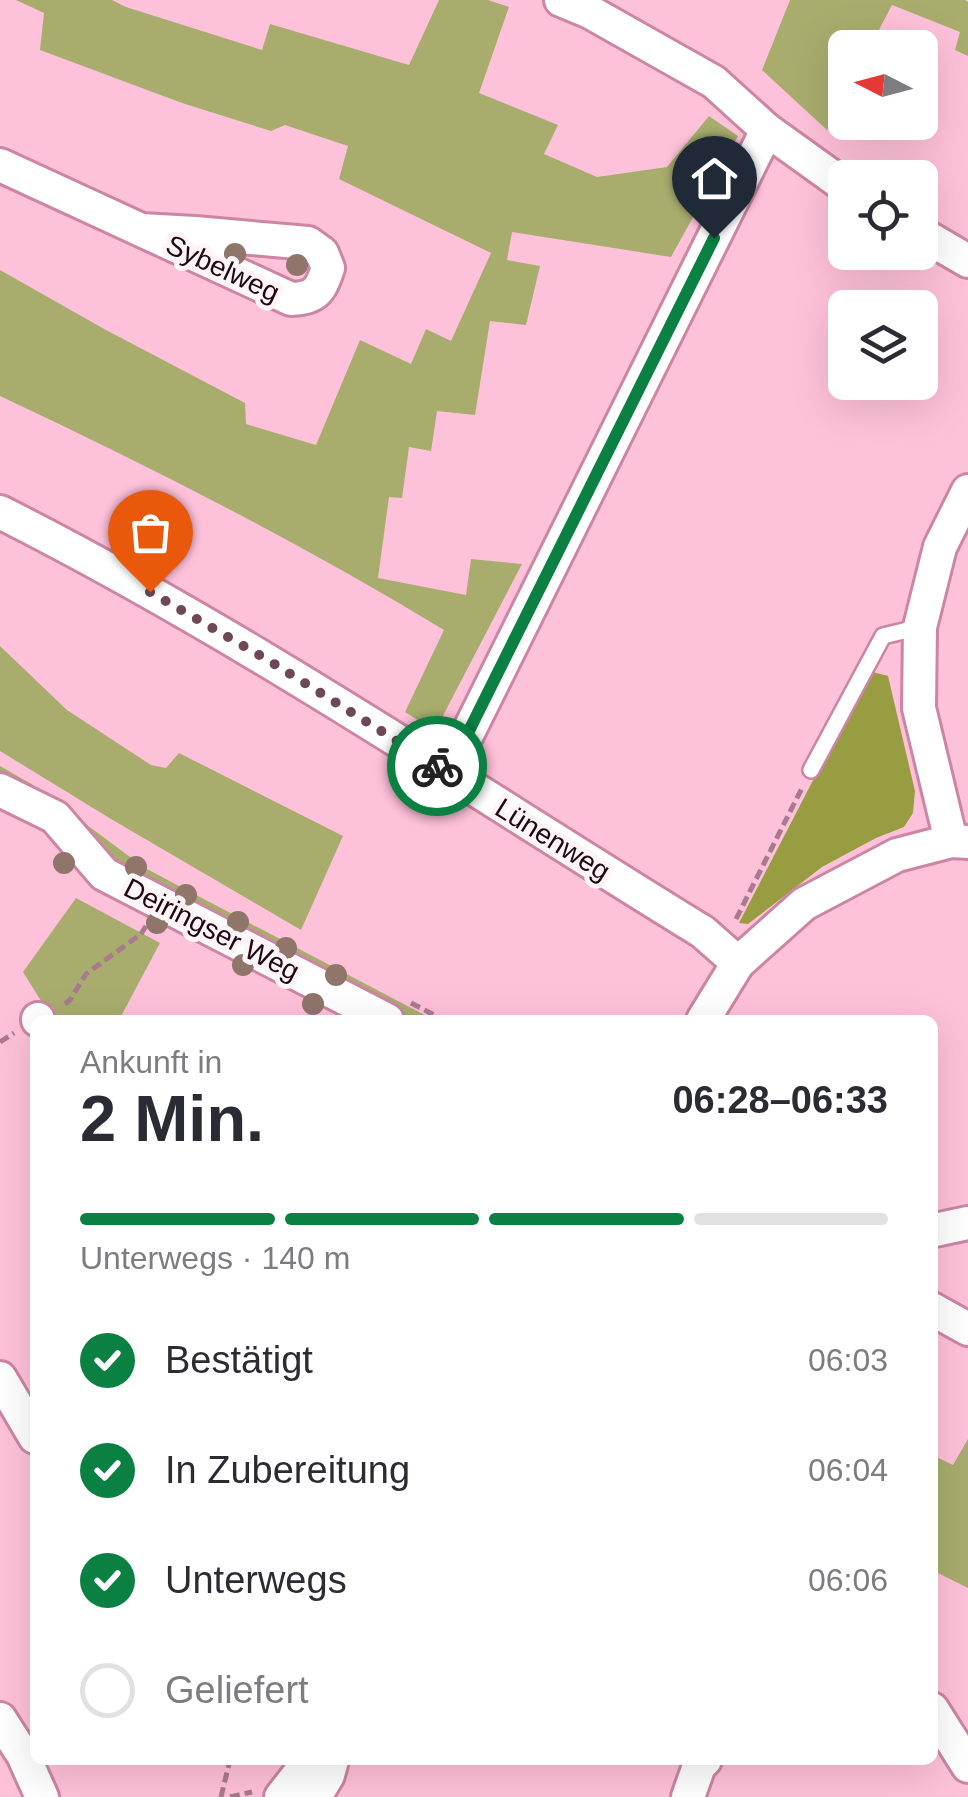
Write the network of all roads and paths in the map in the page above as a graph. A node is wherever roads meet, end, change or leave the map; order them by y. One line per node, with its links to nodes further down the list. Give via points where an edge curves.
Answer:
1 (562, 0): 2 (street, via 714,82)
2 (768, 130): 4 (street); 12 (street)
3 (0, 165): 5 (street, Sybelweg)
4 (828, 174)
5 (141, 230): 5 (street, Sybelweg, via 308,243 328,268 321,288 291,300)
6 (938, 244): 7 (street)
7 (968, 261)
8 (968, 491): 10 (street, via 940,548)
9 (0, 512): 12 (street, Lünenweg, via 268,660)
10 (920, 627): 11 (lane, via 883,636); 14 (street, via 919,708)
11 (811, 770): 16 (path, via 736,917)
12 (448, 773): 16 (street, Lünenweg, via 703,932)
13 (0, 790): 15 (street, Deiringser Weg, via 54,818 104,874)
14 (959, 842): 16 (street, via 897,854 804,904)
15 (166, 905): 17 (path, via 86,974 70,1000); 18 (street, Deiringser Weg)
16 (738, 962): 19 (street)
17 (46, 1015)
18 (377, 1015)
19 (707, 1015)
20 (968, 1223): 21 (street)
21 (938, 1229)
22 (938, 1312): 23 (street)
23 (968, 1329)
24 (0, 1378): 25 (street)
25 (30, 1429)
26 (938, 1718): 32 (street)
27 (0, 1719): 33 (street)
28 (229, 1765): 34 (path)
29 (306, 1765): 35 (street)
30 (331, 1765): 36 (street)
31 (701, 1765): 37 (street)
32 (968, 1766)
33 (42, 1797)
34 (220, 1797)
35 (281, 1797)
36 (315, 1797)
37 (688, 1797)

